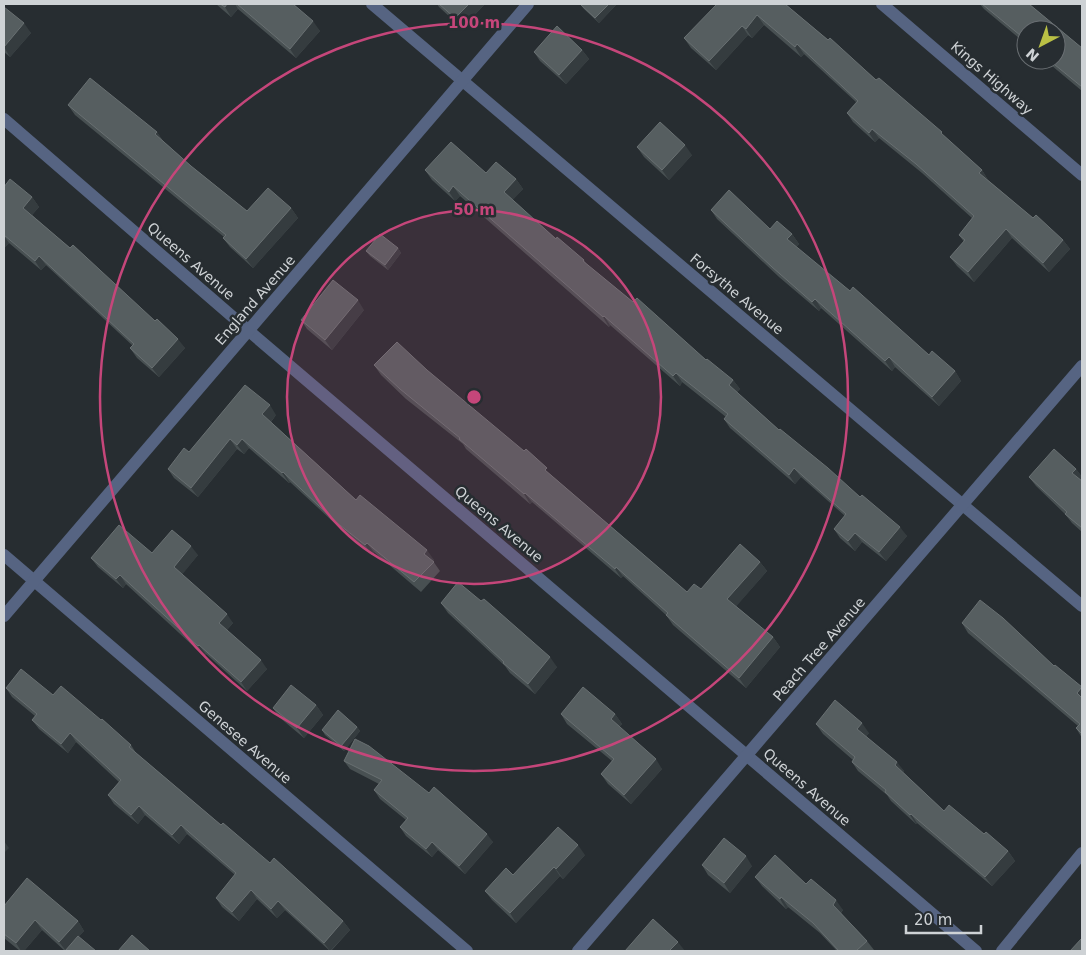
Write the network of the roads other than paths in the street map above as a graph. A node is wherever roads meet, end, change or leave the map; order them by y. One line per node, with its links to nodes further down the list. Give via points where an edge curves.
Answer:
1 (372, 4): 4 (street, Forsythe Avenue)
2 (528, 4): 4 (street, England Avenue)
3 (882, 4): 6 (street, Kings Highway)
4 (462, 81): 7 (street, England Avenue); 9 (street, Forsythe Avenue)
5 (4, 119): 7 (street, Queens Avenue)
6 (1082, 175)
7 (249, 331): 11 (street, England Avenue); 14 (street, Queens Avenue)
8 (1082, 366): 9 (street, Peach Tree Avenue)
9 (963, 505): 12 (street, Forsythe Avenue); 14 (street, Peach Tree Avenue)
10 (4, 555): 11 (street, Genesee Avenue)
11 (34, 581): 13 (street, England Avenue); 16 (street, Genesee Avenue)
12 (1082, 606)
13 (4, 616)
14 (747, 755): 17 (street, Peach Tree Avenue); 18 (street, Queens Avenue)
15 (1082, 853): 19 (street)
16 (467, 951)
17 (578, 951)
18 (976, 951)
19 (1002, 951)

